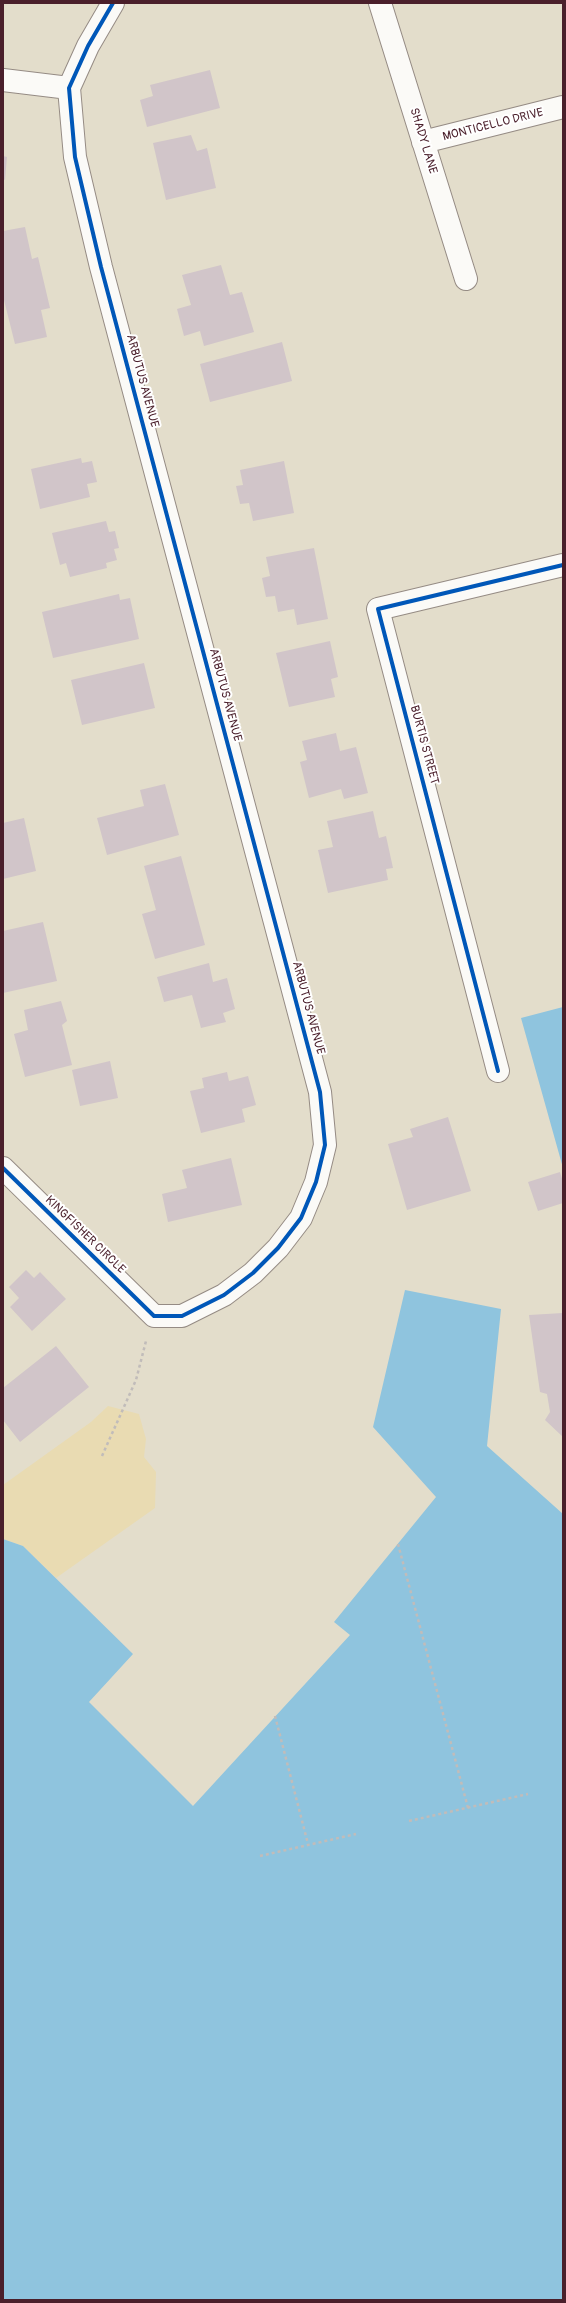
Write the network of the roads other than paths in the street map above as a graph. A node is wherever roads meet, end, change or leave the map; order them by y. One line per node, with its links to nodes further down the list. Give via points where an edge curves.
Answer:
1 (113, 3): 4 (street, ARBUTUS AVENUE, via 88,46)
2 (380, 3): 6 (street, SHADY LANE)
3 (3, 80): 4 (street)
4 (69, 88): 11 (street, ARBUTUS AVENUE, via 75,157 101,267 320,1092 325,1145 316,1182 300,1218 278,1248 253,1273 224,1295 182,1316)
5 (563, 107): 6 (street, MONTICELLO DRIVE)
6 (423, 142): 7 (street, SHADY LANE)
7 (466, 279)
8 (563, 565): 9 (street, BURTIS STREET, via 378,609)
9 (498, 1071)
10 (3, 1168): 11 (street, KINGFISHER CIRCLE)
11 (154, 1316)

